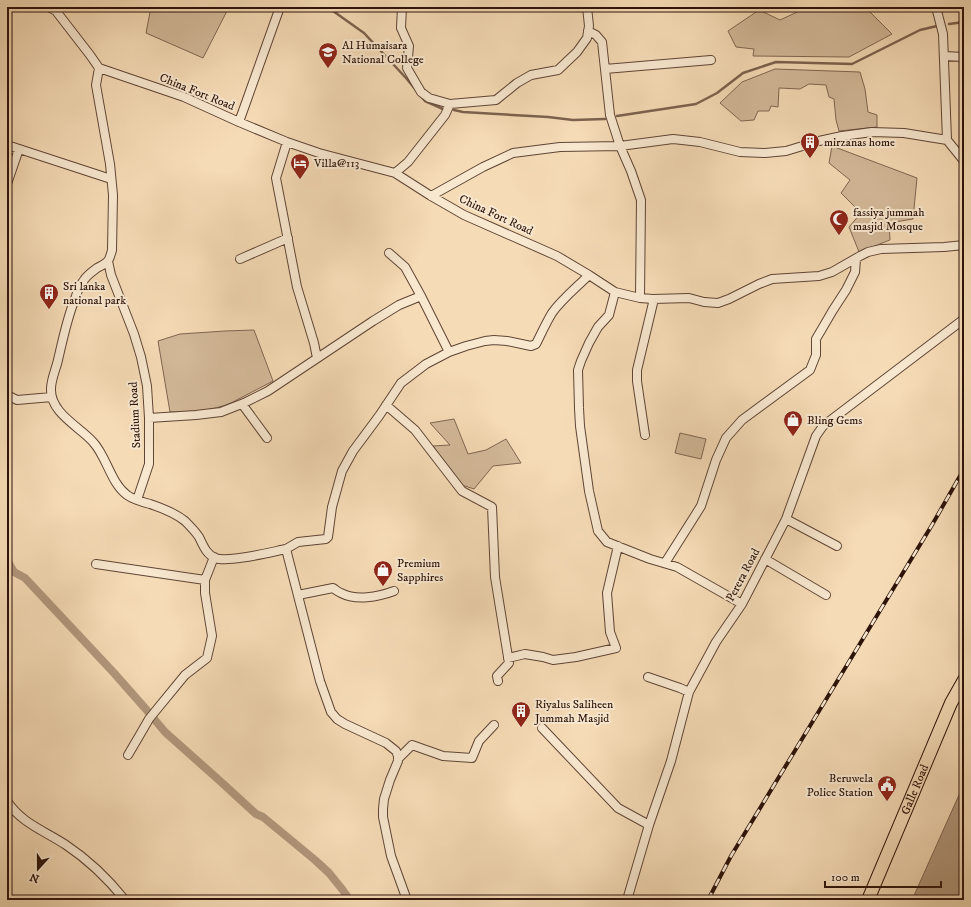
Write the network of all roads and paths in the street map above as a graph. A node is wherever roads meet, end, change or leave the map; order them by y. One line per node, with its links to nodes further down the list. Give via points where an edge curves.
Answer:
1 (49, 7): 10 (street, via 56,11)
2 (280, 7): 13 (street)
3 (402, 7): 12 (street, via 401,28 409,46 407,68 421,92 429,98)
4 (587, 7): 6 (street)
5 (936, 7): 7 (street, via 943,34)
6 (588, 31): 11 (street, via 602,42); 12 (street, via 577,52 558,70 531,75 496,100)
7 (944, 56): 8 (street); 14 (street)
8 (964, 57)
9 (711, 60): 11 (street)
10 (99, 68): 13 (street, China Fort Road, via 184,97); 21 (street, via 96,85)
11 (605, 69): 17 (street, via 610,115)
12 (450, 104): 20 (street, via 445,115 408,162)
13 (239, 122): 15 (street, China Fort Road)
14 (947, 140): 17 (street, via 904,133 872,132 842,136 765,154 740,152 700,142 673,139); 19 (street)
15 (287, 142): 20 (street, China Fort Road); 24 (street, via 276,178)
16 (7, 145): 18 (street)
17 (620, 146): 23 (street, via 560,147 513,153 483,166); 33 (street, via 641,200)
18 (19, 149): 21 (street); 22 (street)
19 (964, 161)
20 (395, 173): 23 (street, China Fort Road)
21 (111, 179): 29 (street, via 112,246)
22 (7, 184)
23 (431, 196): 30 (street, China Fort Road, via 464,215 557,256)
24 (288, 238): 28 (street); 37 (street, via 297,288)
25 (964, 245): 27 (street, China Fort Road, via 881,249)
26 (389, 253): 32 (street, via 405,267)
27 (856, 258): 34 (street, China Fort Road, via 832,272 819,276 772,279 718,303 689,298); 52 (street, via 855,272 816,339 816,355 810,370 742,420 726,438 701,506)
28 (240, 259)
29 (108, 261): 39 (street, via 87,276 79,288 62,342 51,388); 42 (street, Stadium Road, via 110,275 141,357)
30 (589, 275): 31 (street, China Fort Road); 36 (street, via 553,312 536,344 531,346 494,340)
31 (615, 292): 33 (street, China Fort Road); 47 (street, via 609,315 598,327 578,370 582,447 598,531 607,542)
32 (421, 296): 36 (street); 37 (street, via 393,309)
33 (640, 298): 34 (street, China Fort Road)
34 (653, 300): 43 (street, via 637,370)
35 (964, 319): 46 (street, Perera Road, via 823,426 816,436)
36 (449, 352): 41 (street, via 426,364 401,383)
37 (317, 358): 40 (street, via 268,391)
38 (7, 395): 39 (street, via 17,400)
39 (52, 397): 45 (street, via 69,421 96,445 121,488)
40 (242, 404): 42 (street, via 220,412); 44 (street)
41 (386, 405): 49 (street, via 342,471 332,506 328,537 298,542); 59 (street, via 415,430 462,491 492,507 494,578)
42 (150, 418): 45 (street, Stadium Road, via 149,464)
43 (645, 436)
44 (267, 438)
45 (137, 500): 50 (street, via 178,516 196,533 207,552)
46 (786, 519): 48 (street); 51 (street, Perera Road)
47 (618, 546): 52 (street); 59 (street, via 607,593 610,632 616,648 553,660 542,654)
48 (837, 546)
49 (286, 549): 50 (street, via 234,559); 56 (street)
50 (214, 557): 54 (street)
51 (765, 559): 57 (street); 58 (street, Perera Road)
52 (665, 563): 58 (street, via 683,570)
53 (96, 564): 54 (street)
54 (204, 580): 66 (street, via 212,636 207,658 186,675 151,716)
55 (394, 592): 56 (street, via 370,597 353,597 341,594 333,588)
56 (298, 595): 67 (street, via 320,681 331,712 344,724 392,748 396,751)
57 (826, 595)
58 (742, 604): 63 (street, Perera Road, via 716,642)
59 (508, 658): 62 (street, via 509,663 497,676)
60 (648, 677): 63 (street)
61 (964, 680): 73 (highway, Galle Road, via 950,703)
62 (498, 681)
63 (690, 692): 69 (street, Perera Road, via 671,761)
64 (494, 725): 67 (street, via 479,741 472,758 443,756 412,745)
65 (542, 728): 69 (street, via 618,808)
66 (128, 755)
67 (398, 759): 71 (street, via 385,794 383,817 391,856)
68 (7, 801): 70 (street, via 12,809 29,823 66,845 93,866)
69 (649, 825): 72 (street, Perera Road)
70 (125, 900)
71 (407, 900)
72 (627, 900)
73 (868, 900)

